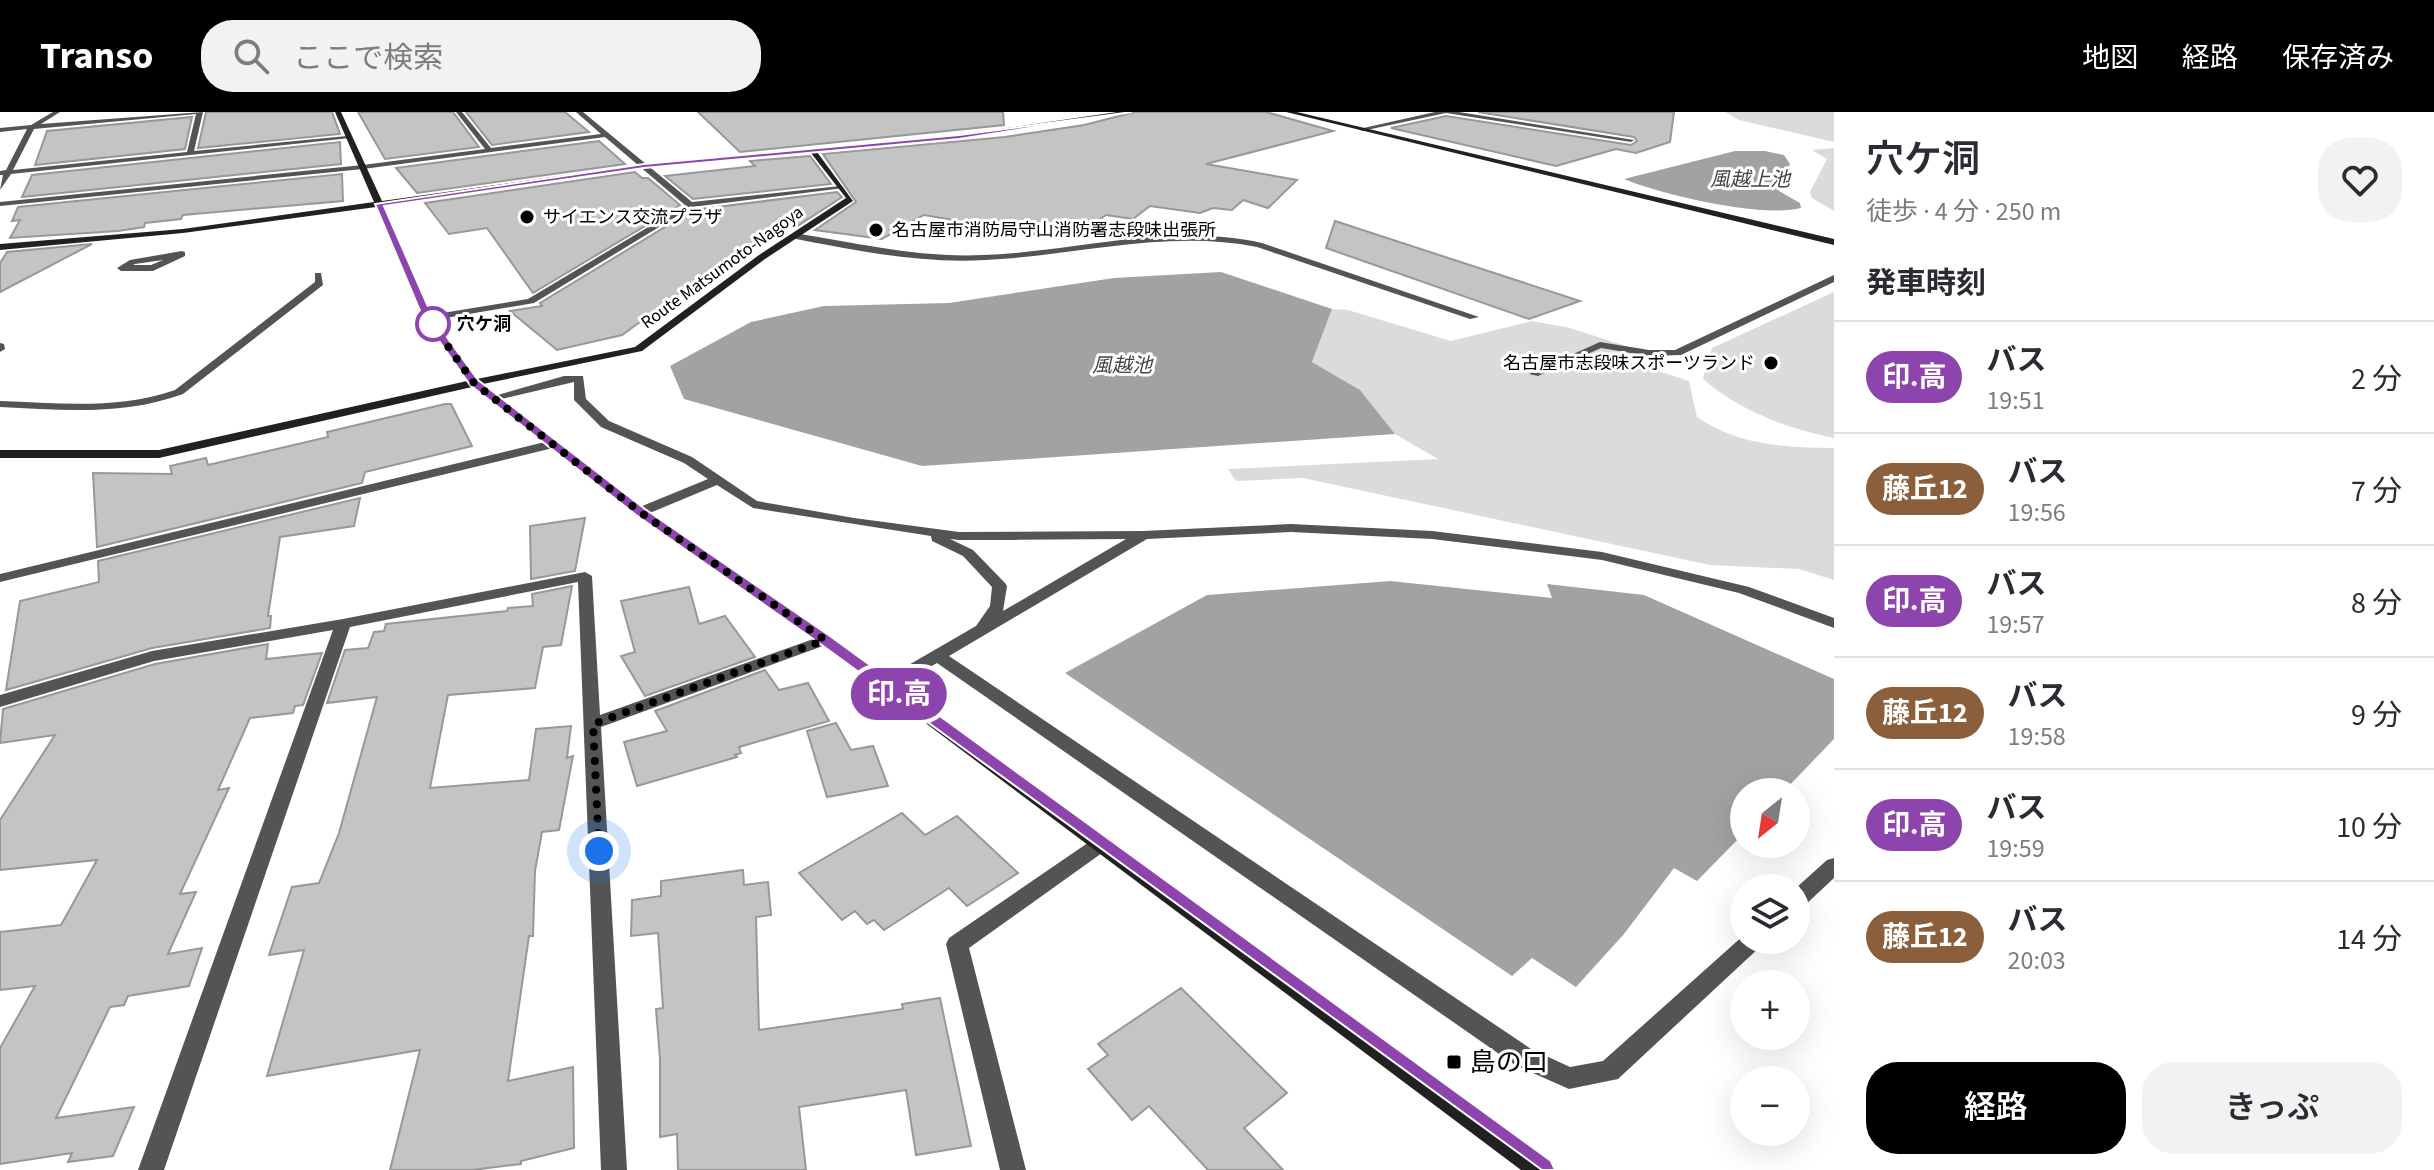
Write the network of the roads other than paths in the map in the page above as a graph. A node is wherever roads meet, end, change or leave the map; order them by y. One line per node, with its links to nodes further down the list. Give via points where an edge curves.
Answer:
1 (57, 112): 9 (street)
2 (200, 112): 9 (street); 17 (street)
3 (338, 112): 13 (street)
4 (459, 112): 16 (street)
5 (579, 112): 12 (street)
6 (1129, 112): 15 (street, via 959,137)
7 (1289, 112): 10 (street)
8 (1445, 112): 10 (street); 14 (street)
9 (31, 128): 11 (street); 20 (street)
10 (1362, 129): 27 (street)
11 (0, 130)
12 (606, 135): 16 (street); 18 (street)
13 (347, 138): 17 (street); 19 (street)
14 (1631, 140)
15 (812, 150): 18 (street); 22 (street)
16 (490, 151): 19 (street)
17 (190, 154): 20 (street)
18 (644, 166): 24 (street); 25 (street)
19 (363, 167): 23 (street); 24 (street)
20 (3, 173): 21 (street)
21 (0, 188)
22 (840, 188): 25 (street); 26 (street, Route Matsumoto-Nagoya, via 850,199)
23 (0, 204)
24 (379, 204): 28 (street, via 183,231); 33 (street)
25 (690, 205): 33 (street, via 531,301)
26 (794, 236): 32 (street, via 903,253 981,258 1225,237); 35 (street, Route Matsumoto-Nagoya, via 638,349)
27 (1834, 242)
28 (0, 247)
29 (182, 254): 29 (street, via 153,268 121,268 133,262)
30 (318, 275): 37 (street, via 320,283 168,397 120,406)
31 (1834, 278): 34 (street, via 1677,353 1600,345)
32 (1474, 317)
33 (428, 318): 35 (street)
34 (1534, 374)
35 (474, 383): 36 (street); 39 (street, Route Matsumoto-Nagoya, via 159,454)
36 (493, 398): 38 (street); 40 (street, via 579,378 580,400 605,424 688,460)
37 (0, 404)
38 (553, 444): 41 (street); 44 (street)
39 (0, 454)
40 (718, 480): 41 (street); 42 (street, via 753,504)
41 (640, 512): 48 (street)
42 (921, 531): 43 (street, via 959,536); 47 (street, via 968,553 1000,586 998,607)
43 (1144, 535): 45 (street, via 1291,528 1432,535 1602,556 1744,590); 47 (street)
44 (0, 578)
45 (1834, 623)
46 (343, 624): 51 (street, via 152,656); 52 (street, via 585,576); 57 (street)
47 (977, 633): 49 (street)
48 (825, 640): 50 (street); 52 (street)
49 (938, 656): 50 (street); 56 (street, via 1523,1057 1569,1078 1609,1071)
50 (887, 685): 53 (street)
51 (0, 701)
52 (593, 724): 58 (street)
53 (1102, 843): 59 (street, via 957,944); 60 (street)
54 (1834, 866): 55 (street)
55 (1810, 888)
56 (1738, 954)
57 (151, 1170)
58 (614, 1170)
59 (1013, 1170)
60 (1542, 1170)

